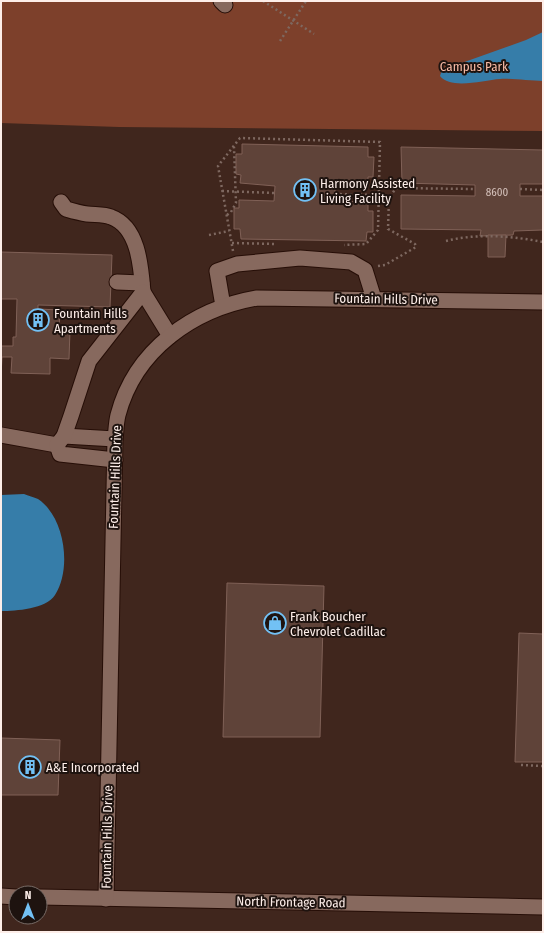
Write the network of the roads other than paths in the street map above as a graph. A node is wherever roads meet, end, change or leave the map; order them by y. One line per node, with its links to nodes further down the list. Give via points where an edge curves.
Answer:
1 (61, 202): 3 (street, via 66,209 111,217 122,223 140,257)
2 (117, 282): 3 (street)
3 (143, 287): 7 (street); 9 (street, via 89,361)
4 (374, 299): 5 (street, Fountain Hills Drive); 6 (street, Fountain Hills Drive, via 264,298 238,301); 6 (street, via 365,270 351,262 300,258 237,264 217,271)
5 (543, 302)
6 (223, 306): 7 (street, Fountain Hills Drive, via 191,321)
7 (170, 336): 10 (street, Fountain Hills Drive, via 142,363 118,416)
8 (1, 435): 9 (street)
9 (60, 440): 10 (street); 11 (street, via 60,454)
10 (115, 440): 11 (street, Fountain Hills Drive)
11 (115, 460): 13 (street, Fountain Hills Drive)
12 (48, 897): 13 (street, North Frontage Road)
13 (106, 899): 14 (street, North Frontage Road)
14 (543, 907)

